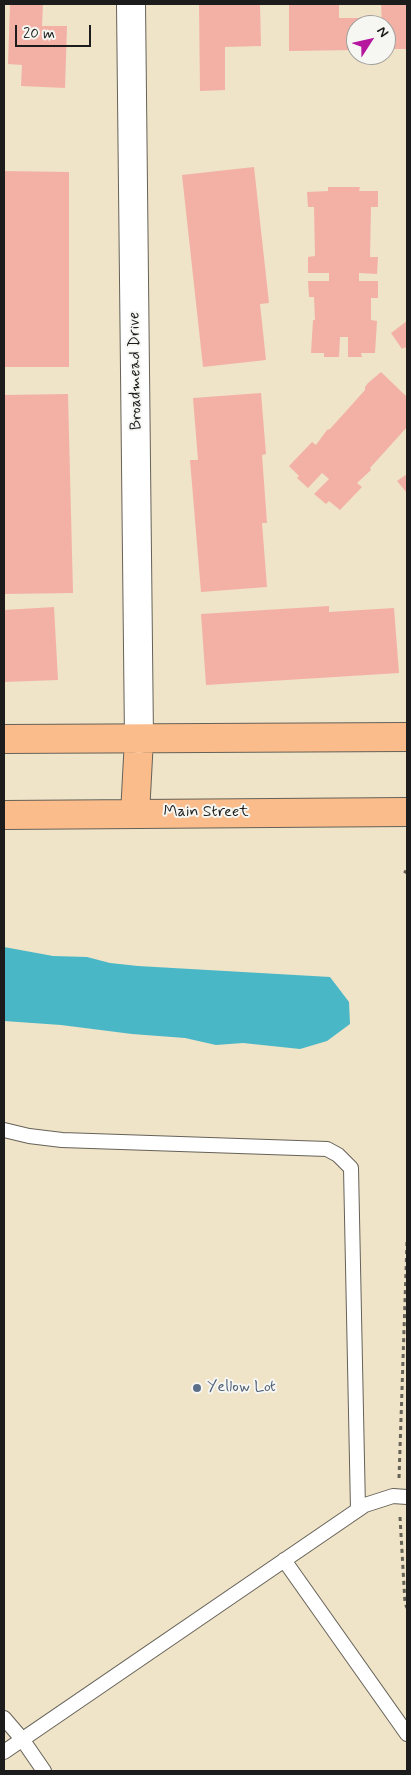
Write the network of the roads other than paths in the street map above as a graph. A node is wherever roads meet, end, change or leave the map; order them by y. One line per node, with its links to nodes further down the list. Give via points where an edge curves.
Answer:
1 (131, 4): 4 (street, Broadmead Drive)
2 (407, 737): 4 (main road)
3 (4, 739): 4 (main road)
4 (139, 739): 6 (main road)
5 (407, 812): 6 (main road, Main Street)
6 (135, 814): 7 (main road, Main Street)
7 (4, 815)
8 (4, 1130): 10 (lane, via 62,1140 327,1149 351,1168)
9 (403, 1496): 10 (lane, via 392,1496)
10 (358, 1510): 11 (lane)
11 (284, 1560): 13 (lane); 14 (lane)
12 (4, 1718): 14 (lane)
13 (407, 1734)
14 (22, 1739): 15 (lane); 16 (lane)
15 (4, 1752)
16 (44, 1771)

